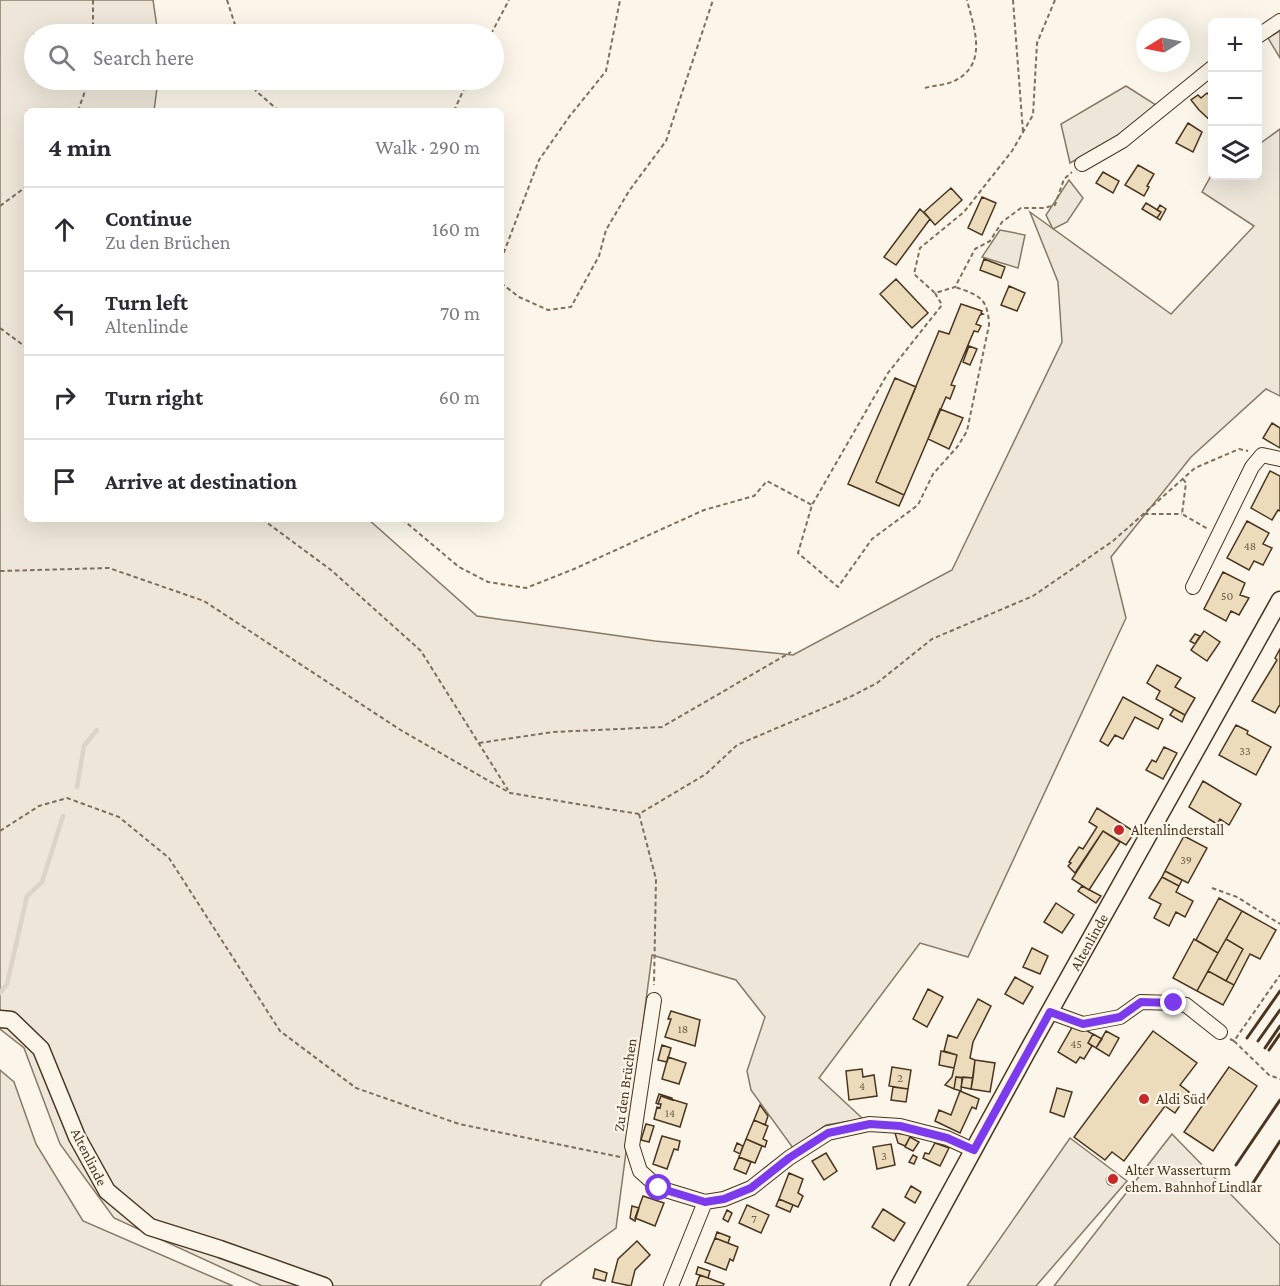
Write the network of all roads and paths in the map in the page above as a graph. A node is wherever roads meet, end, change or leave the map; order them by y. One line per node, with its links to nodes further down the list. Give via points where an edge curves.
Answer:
1 (93, 0): 10 (path)
2 (227, 0): 11 (path)
3 (509, 0): 12 (path)
4 (620, 0): 26 (path, via 606,71 539,160)
5 (713, 0): 27 (path, via 666,141 606,230 599,256 571,307 548,310)
6 (967, 0): 15 (path, via 978,44 973,66 956,81)
7 (1013, 0): 22 (path)
8 (1055, 0): 22 (path, via 1037,43 1033,115)
9 (1280, 21): 13 (street)
10 (93, 24)
11 (235, 24)
12 (496, 24)
13 (1262, 33)
14 (1208, 71): 23 (street, via 1122,141)
15 (925, 88)
16 (85, 90): 19 (path)
17 (256, 90): 20 (path)
18 (463, 90): 21 (path)
19 (79, 108)
20 (274, 108)
21 (455, 108)
22 (1023, 132): 29 (path, via 964,212 920,248 914,274)
23 (1082, 164): 28 (path, via 1064,179 1055,205 1021,208 1002,222 990,241 975,249)
24 (24, 188): 25 (path)
25 (0, 206)
26 (504, 252)
27 (504, 285)
28 (955, 287): 29 (path); 35 (path, via 983,300 989,312 967,431 958,446 933,474 918,505 872,539 838,587 798,553)
29 (935, 293): 35 (path, via 942,306 888,373)
30 (0, 328): 31 (path)
31 (24, 346)
32 (1262, 455): 33 (street); 34 (path, via 1239,449 1195,468); 40 (street, via 1252,467)
33 (1280, 459)
34 (1183, 479): 36 (path); 37 (path, via 1186,483)
35 (812, 505): 39 (path, via 767,482 754,496 704,510 526,588 488,582 459,567)
36 (1144, 514): 37 (path); 47 (path, via 1113,541 1034,596 932,639 877,683 852,696 736,745 706,774)
37 (1182, 514): 40 (path, via 1206,526)
38 (266, 522): 45 (path, via 331,570 421,651)
39 (406, 522)
40 (1215, 542): 42 (street)
41 (0, 571): 46 (path, via 109,568 204,601 399,729)
42 (1193, 587)
43 (1280, 600): 53 (street, Altenlinde)
44 (791, 652): 45 (path, via 662,727 552,732)
45 (479, 743): 46 (path)
46 (510, 793): 47 (path)
47 (639, 814): 52 (path, via 656,879)
48 (0, 831): 59 (path, via 39,806 67,798 119,817 169,858 280,1031 356,1088 459,1125)
49 (1212, 888): 50 (path, via 1237,897)
50 (1280, 924)
51 (1280, 975): 56 (path)
52 (654, 1000): 59 (street, Zu den Brüchen, via 632,1146)
53 (1050, 1012): 55 (street, via 1083,1024 1120,1017 1141,1002 1174,1003 1186,1005); 58 (street, Altenlinde)
54 (0, 1019): 61 (street, Altenlinde, via 11,1020 41,1049 77,1137 106,1191 150,1227)
55 (1220, 1032): 56 (path)
56 (1234, 1041): 57 (path, via 1269,1075)
57 (1280, 1079)
58 (974, 1150): 60 (street, via 947,1138 900,1126 870,1124 828,1133 751,1188); 63 (street, Altenlinde)
59 (635, 1160): 60 (street, via 640,1171 659,1188)
60 (705, 1202): 62 (street)
61 (324, 1286)
62 (671, 1286)
63 (899, 1286)

